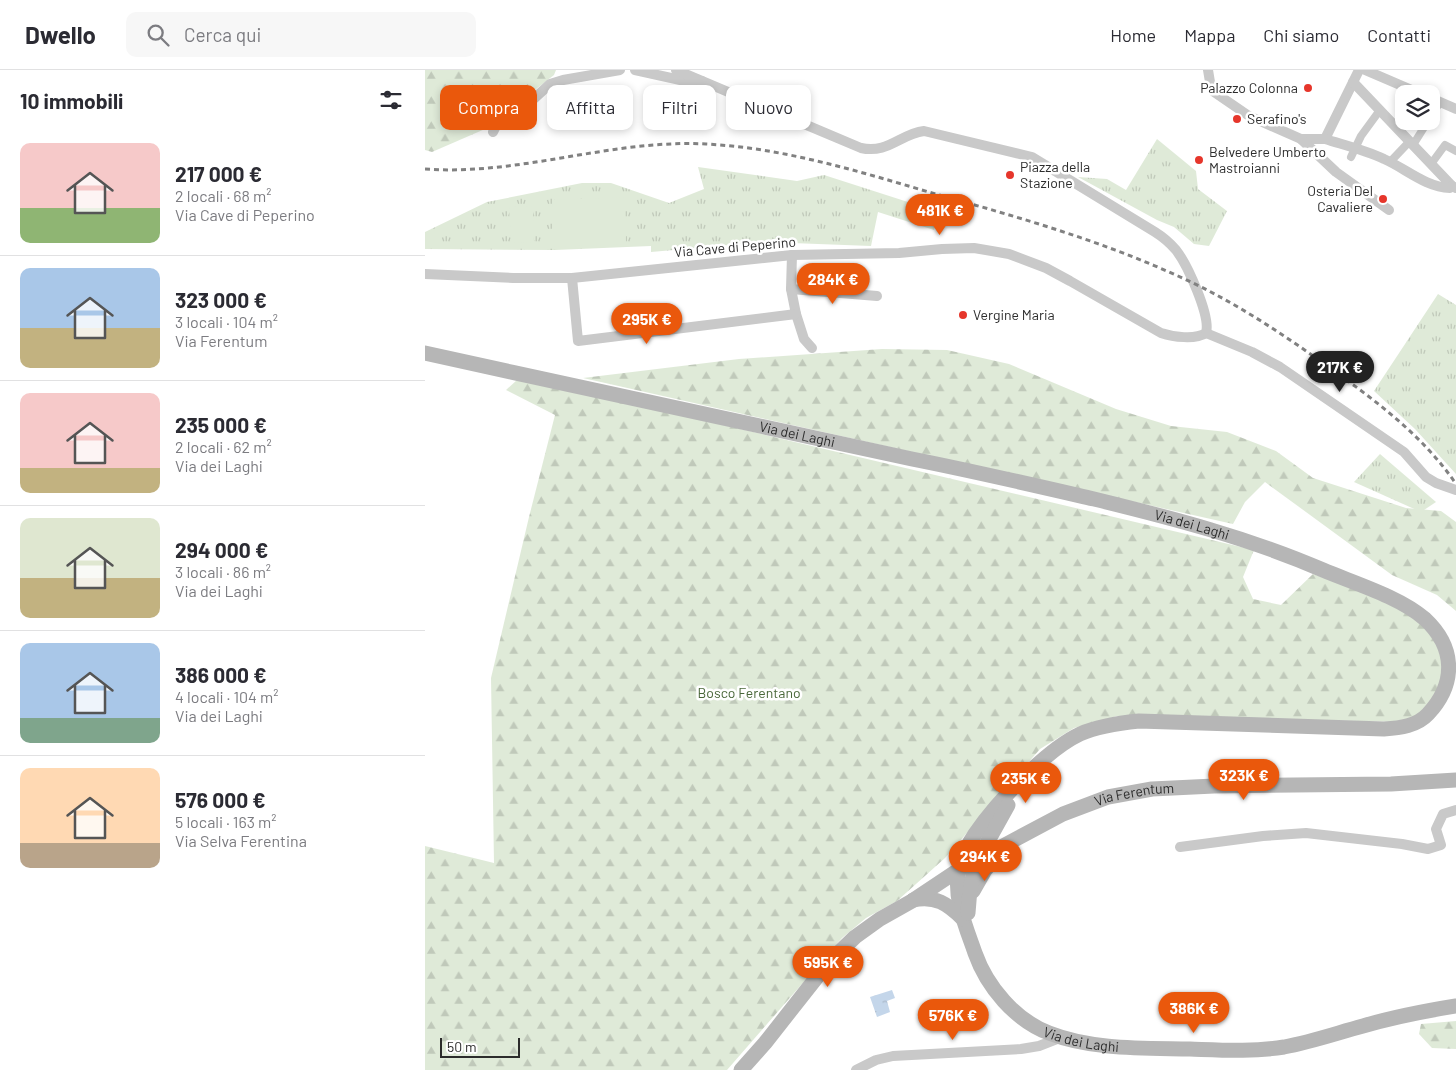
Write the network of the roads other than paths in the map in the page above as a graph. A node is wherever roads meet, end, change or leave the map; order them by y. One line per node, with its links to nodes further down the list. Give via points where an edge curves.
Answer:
1 (620, 70): 14 (street, via 550,84 527,105 497,124)
2 (635, 70): 7 (street, via 694,83)
3 (676, 70): 7 (street)
4 (1208, 70): 16 (street, via 1214,92 1249,116)
5 (1359, 70): 8 (street)
6 (1365, 70): 9 (street)
7 (703, 80): 30 (street, via 861,148 870,150 889,146 924,131 1032,157 1171,245 1194,283 1207,318)
8 (1353, 82): 12 (street); 15 (street)
9 (1400, 85)
10 (1440, 102): 11 (street)
11 (1456, 109)
12 (1380, 110): 17 (street); 19 (street)
13 (1421, 130): 17 (street)
14 (493, 132)
15 (1325, 139): 16 (street); 19 (street)
16 (1301, 140): 23 (street, via 1336,172)
17 (1411, 143): 20 (street); 21 (street)
18 (1456, 151): 21 (street, via 1445,145)
19 (1353, 153): 20 (street)
20 (1389, 162): 22 (street, via 1424,181)
21 (1431, 164): 22 (street)
22 (1454, 187)
23 (1389, 210)
24 (792, 255): 26 (street, Via Cave di Peperino); 27 (street); 30 (street, Via Cave di Peperino, via 961,248 991,250 1029,261 1061,276 1161,333 1193,336)
25 (425, 274): 26 (street, Via Cave di Peperino)
26 (572, 278): 29 (street, via 578,341)
27 (791, 289): 28 (street); 29 (street)
28 (877, 296)
29 (796, 314): 31 (street, via 804,339)
30 (1207, 333): 33 (street, Via Cave di Peperino, via 1243,347 1280,368 1404,452 1427,477)
31 (812, 348)
32 (425, 353): 34 (main road, Via dei Laghi, via 998,477 1211,529 1307,563 1403,604 1433,627 1447,653 1449,673 1444,692 1426,716 1410,725 1374,729 1129,722 1075,737)
33 (1456, 490)
34 (1024, 779): 37 (main road, Via dei Laghi); 39 (main road, Via dei Laghi)
35 (1456, 780): 38 (main road, Via Ferentum, via 1144,790 1089,803)
36 (1456, 810): 41 (street, via 1443,814 1436,829 1441,845 1429,849 1307,833)
37 (1003, 814): 38 (main road, via 1013,831); 42 (main road, Via dei Laghi)
38 (1031, 831): 40 (main road, Via Ferentum)
39 (974, 835): 43 (main road, Via dei Laghi); 44 (main road)
40 (1009, 843): 42 (main road, Via Ferentum); 45 (main road, via 982,875)
41 (1180, 847)
42 (977, 859): 43 (main road, Via Ferentum); 45 (main road, Via dei Laghi, via 970,882)
43 (959, 868): 44 (main road, Via Ferentum); 46 (main road, Via dei Laghi, via 958,893)
44 (912, 901): 46 (main road, via 927,898 942,901); 49 (main road, via 880,919 841,950)
45 (969, 902): 46 (main road, Via dei Laghi)
46 (966, 925): 48 (main road, Via dei Laghi, via 980,966 997,993 1033,1026)
47 (1456, 1006): 48 (main road, Via dei Laghi, via 1388,1019 1311,1042 1271,1049 1143,1048)
48 (1062, 1037): 50 (street, via 1021,1050 893,1056)
49 (741, 1070)
50 (855, 1070)

